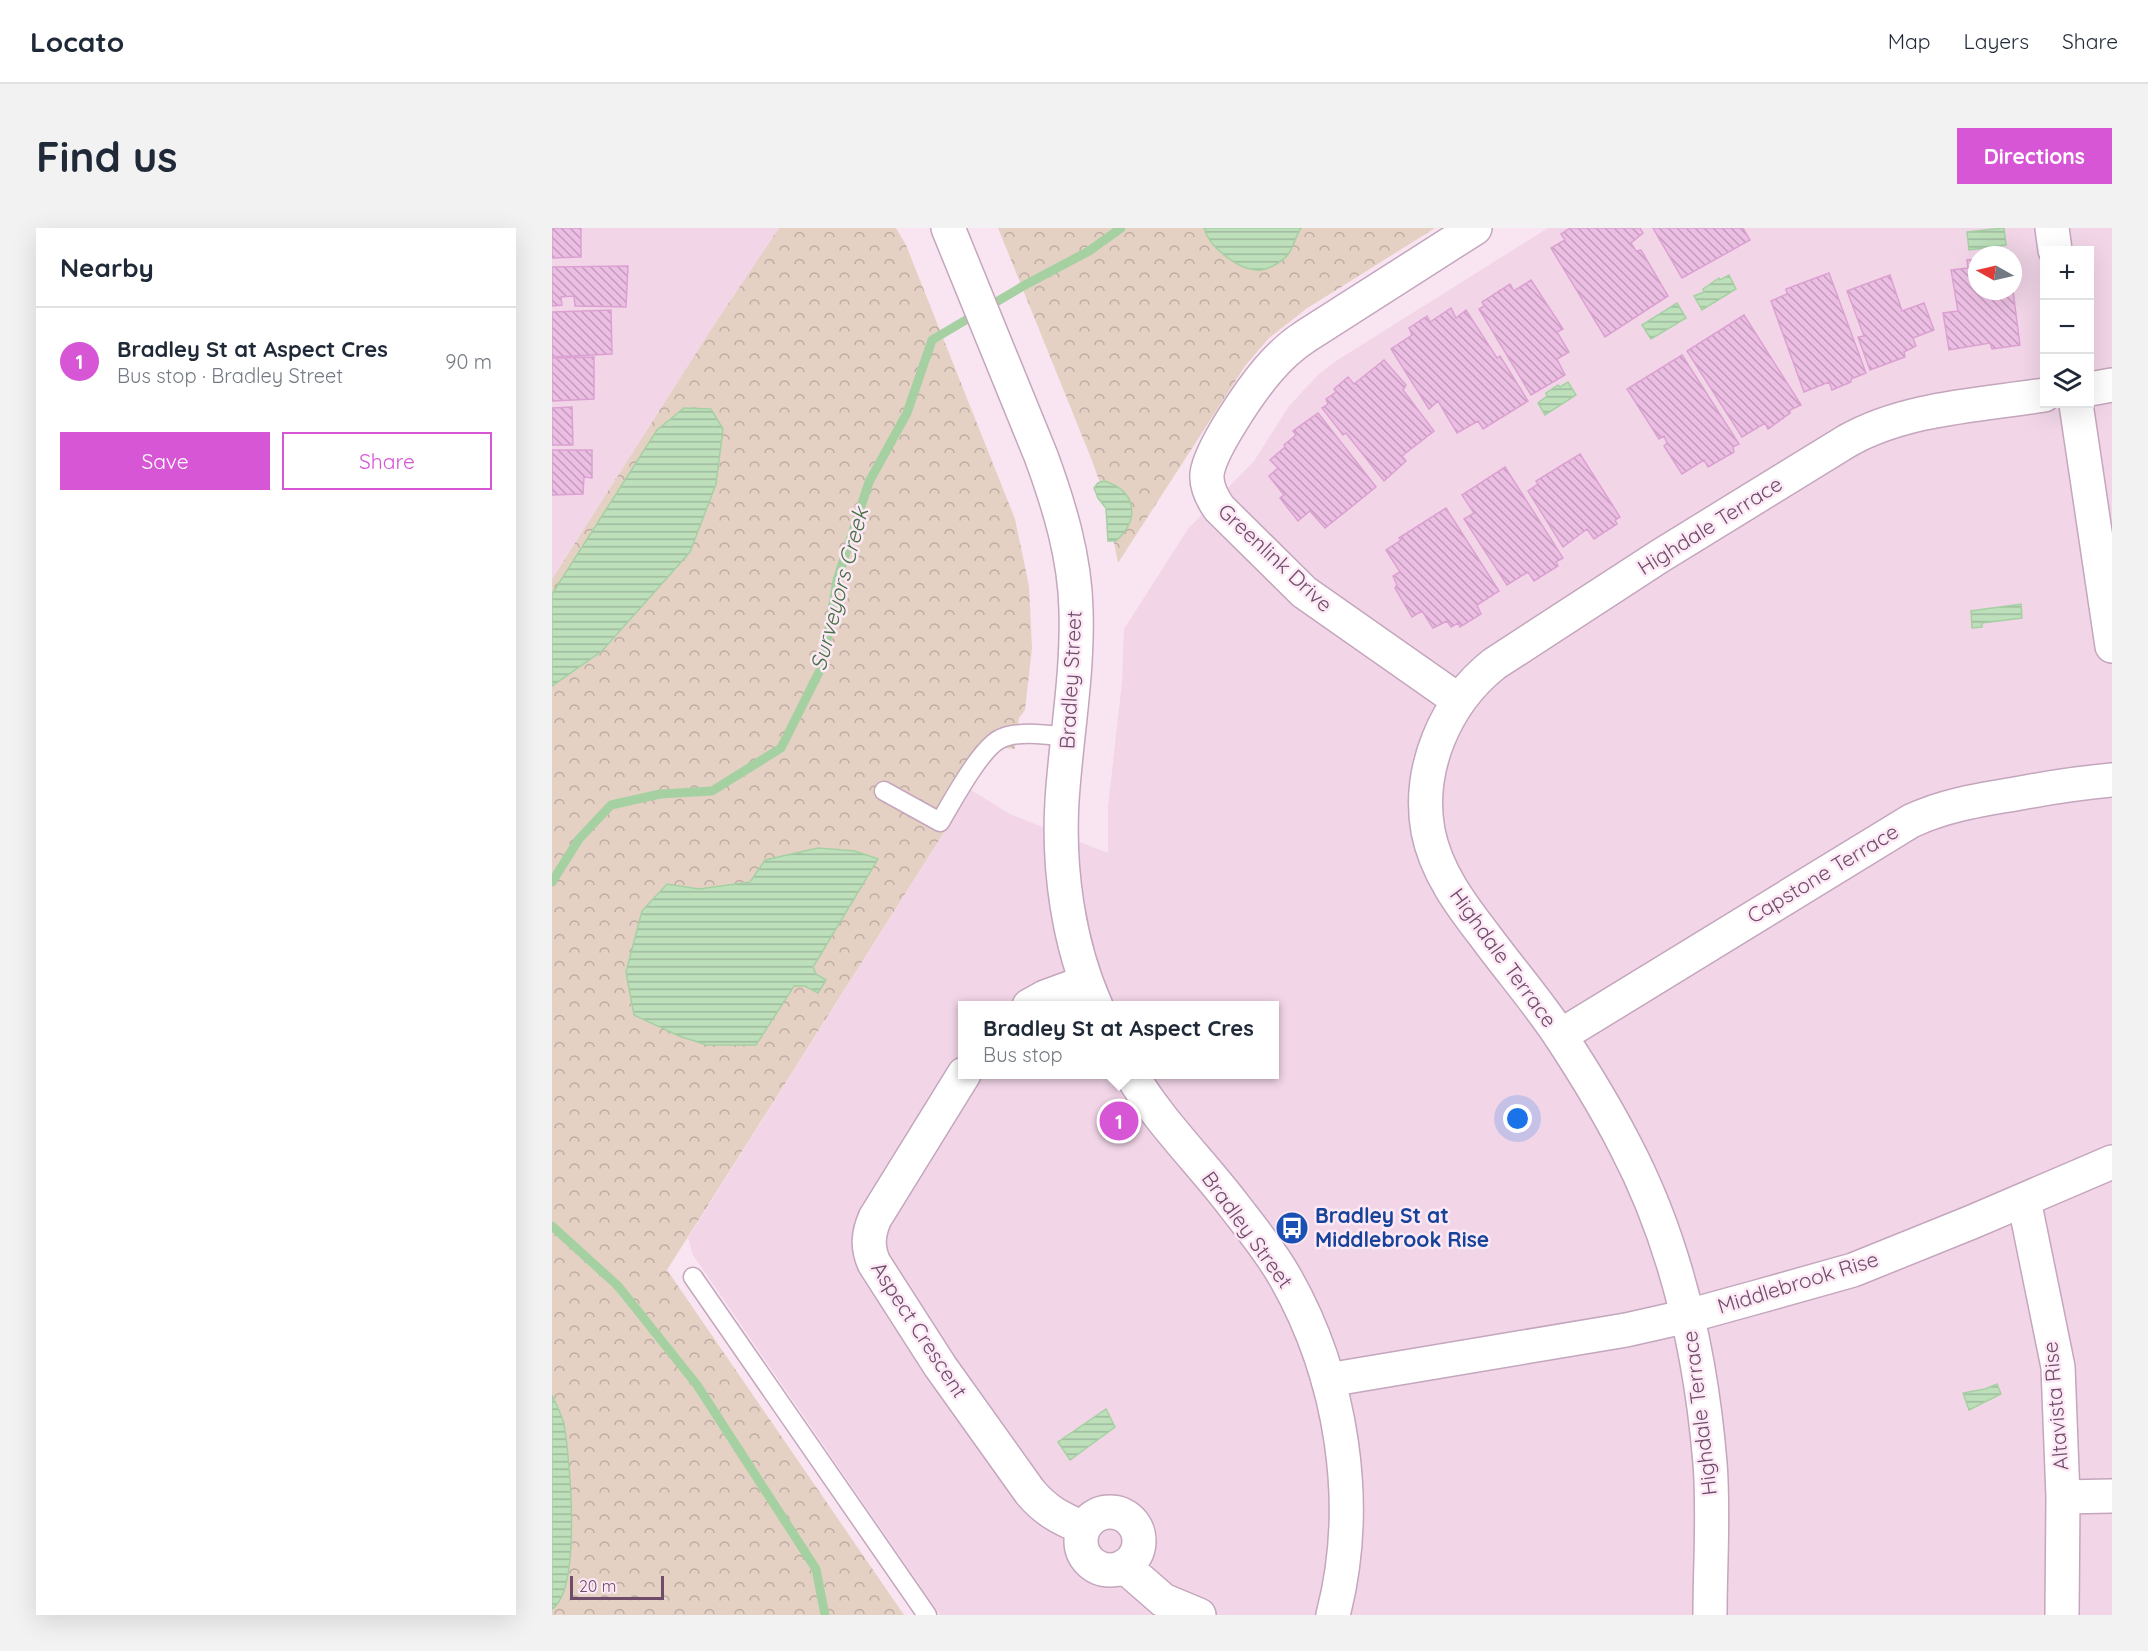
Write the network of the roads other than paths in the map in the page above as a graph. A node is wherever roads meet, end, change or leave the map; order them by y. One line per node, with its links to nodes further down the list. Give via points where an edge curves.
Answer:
1 (948, 228): 11 (street, Bradley Street, via 1054,494 1072,568 1076,666)
2 (1475, 228): 10 (street, Greenlink Drive, via 1285,352 1260,380 1230,426 1214,452 1207,475 1219,508 1304,592)
3 (2052, 228): 4 (street)
4 (2054, 246)
5 (2112, 386): 6 (street)
6 (2094, 388)
7 (2040, 396): 10 (street, Highdale Terrace, via 1896,419 1862,433 1660,556 1494,664)
8 (2077, 408): 9 (street)
9 (2112, 646)
10 (1458, 700): 16 (street, Highdale Terrace, via 1443,728 1431,767 1426,811 1429,833 1444,877 1459,902)
11 (1069, 737): 13 (lane, via 1028,733 1000,739 978,762 940,822); 14 (street, Bradley Street, via 1062,803 1062,855 1076,945)
12 (2112, 780): 16 (street, Capstone Terrace, via 1960,803 1926,814)
13 (884, 791)
14 (1091, 994): 15 (street)
15 (1037, 1001)
16 (1560, 1036): 22 (street, Highdale Terrace, via 1626,1147 1666,1244)
17 (961, 1079): 26 (street, Aspect Crescent, via 875,1218 868,1241 870,1253 940,1366 1030,1492 1042,1507)
18 (1134, 1079): 23 (street, Bradley Street, via 1285,1276)
19 (2112, 1162): 20 (street, Middlebrook Rise)
20 (2024, 1200): 22 (street, Middlebrook Rise, via 1853,1270); 25 (street, Altavista Rise, via 2058,1367)
21 (693, 1277): 28 (lane)
22 (1688, 1316): 23 (street, Middlebrook Rise); 31 (street, Highdale Terrace, via 1710,1464)
23 (1328, 1380): 30 (street, Bradley Street, via 1347,1503 1345,1558)
24 (2112, 1496): 25 (street)
25 (2063, 1497): 32 (street, Altavista Rise)
26 (1083, 1528): 27 (street, via 1081,1546 1090,1562 1107,1570); 27 (street, via 1097,1514 1107,1511 1126,1516 1140,1542 1138,1552)
27 (1125, 1566): 29 (street, via 1163,1600)
28 (927, 1615)
29 (1199, 1615)
30 (1334, 1615)
31 (1710, 1615)
32 (2062, 1615)

